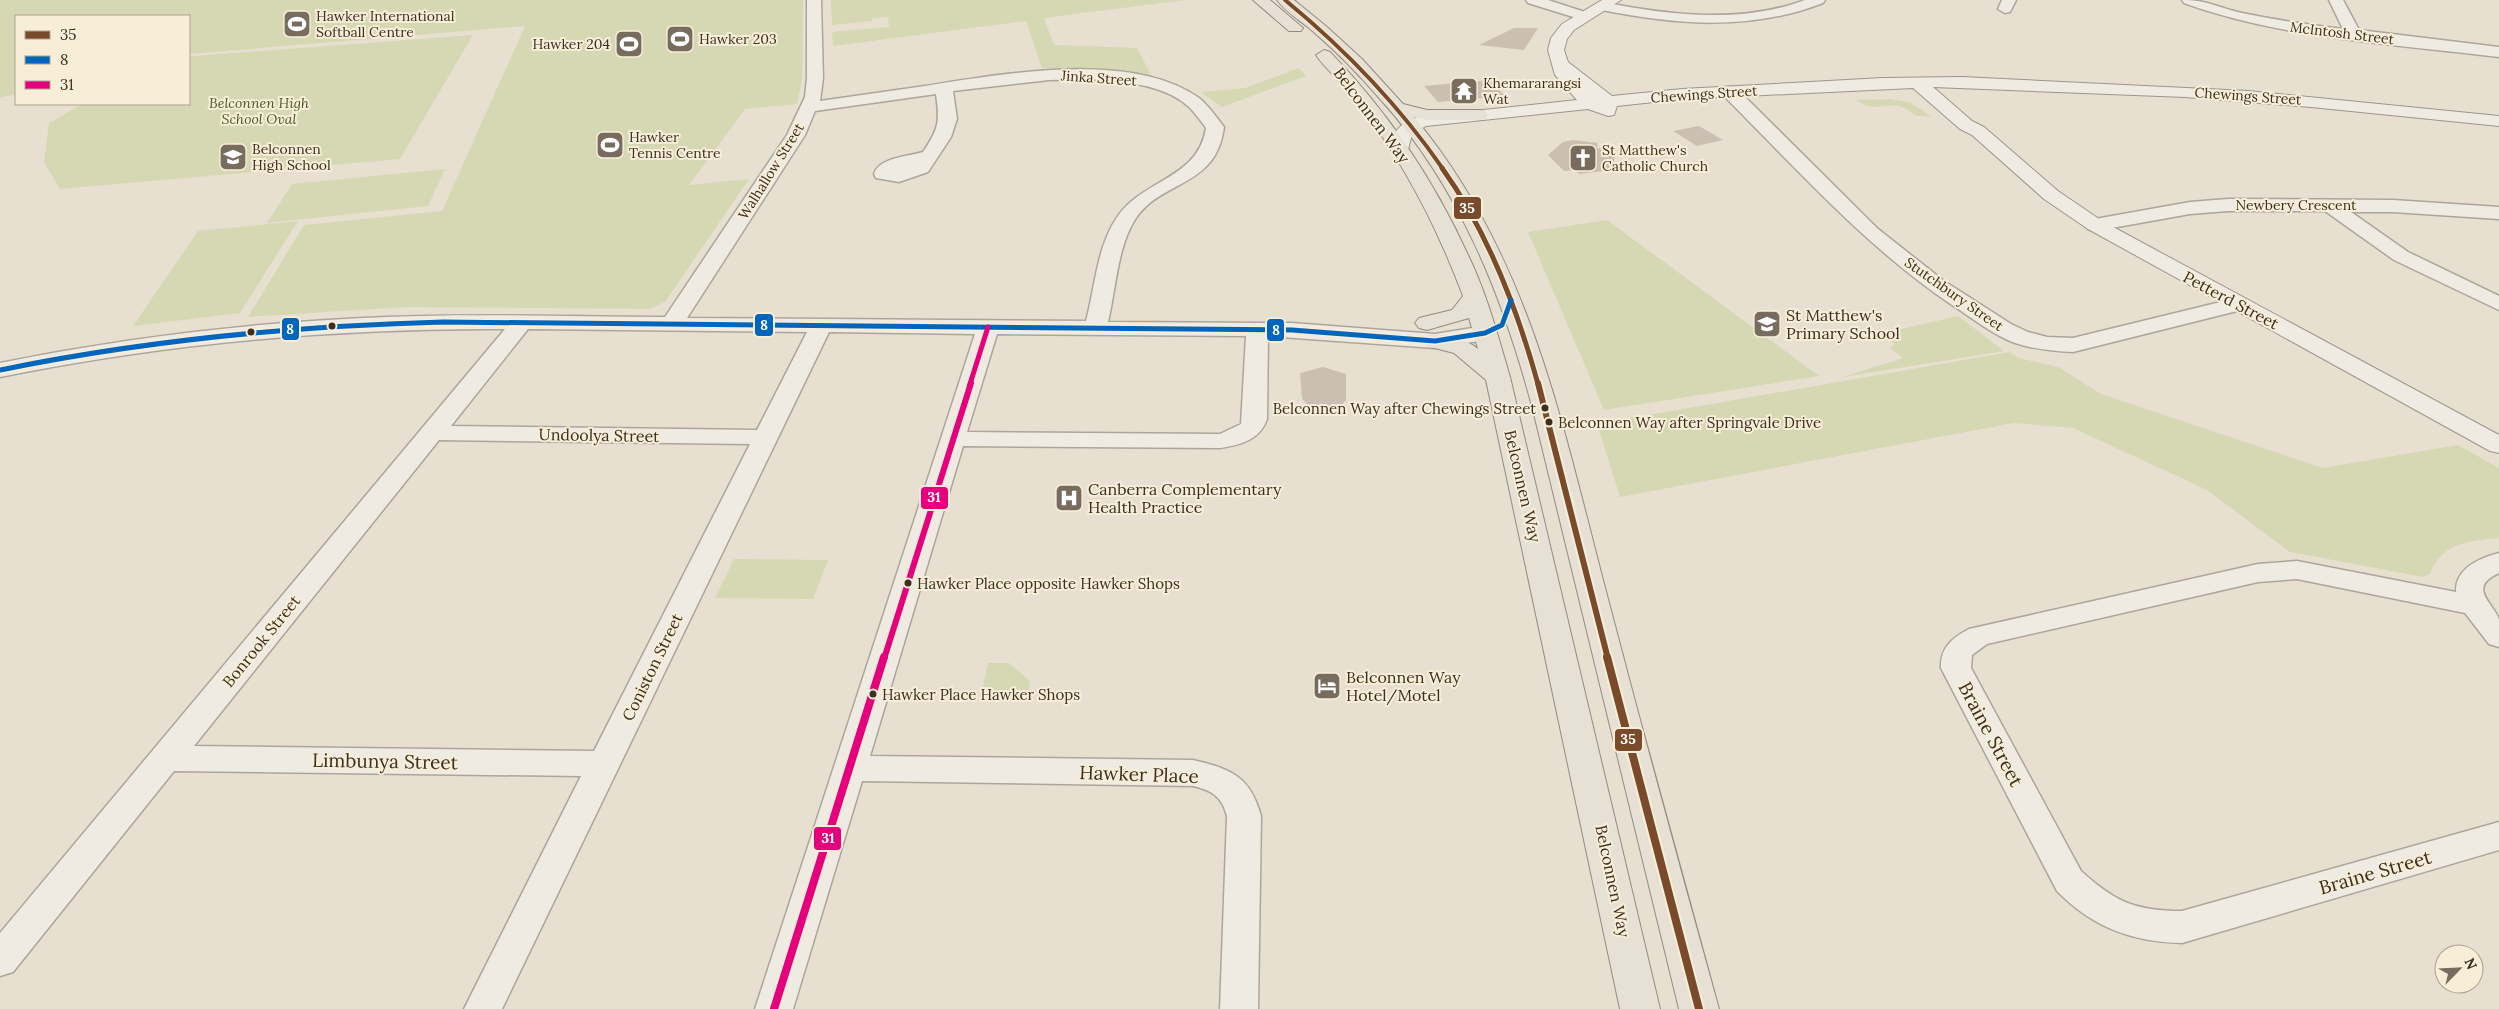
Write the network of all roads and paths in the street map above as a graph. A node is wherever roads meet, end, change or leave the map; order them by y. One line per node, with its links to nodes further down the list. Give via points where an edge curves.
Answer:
1 (814, 0): 17 (street, Walhallow Street, via 815,78)
2 (1261, 0): 20 (main road, Belconnen Way, via 1336,67)
3 (1285, 0): 19 (main road, Belconnen Way, via 1358,64)
4 (1533, 0): 9 (street)
5 (1818, 0): 8 (street, via 1768,14 1724,18 1662,16)
6 (2189, 0): 10 (street, McIntosh Street, via 2255,20)
7 (2336, 0): 10 (street)
8 (1608, 3): 9 (street)
9 (1584, 16): 12 (street, via 1568,27 1560,38 1556,50)
10 (2353, 34): 11 (street, McIntosh Street)
11 (2499, 52)
12 (1561, 65): 16 (street, via 1563,75); 18 (street)
13 (1930, 85): 15 (street, Chewings Street); 22 (street, Chewings Street, via 2116,88 2228,94); 29 (street, Petterd Street, via 1966,126 1978,131 2052,195)
14 (944, 88): 17 (street, Jinka Street); 26 (street, via 948,119); 38 (street, Jinka Street, via 1032,76 1110,76 1144,81 1171,90 1199,104 1209,116 1215,128 1215,139 1205,158 1156,191 1122,224)
15 (1734, 95): 18 (street, Chewings Street); 32 (street, Stutchbury Street, via 1871,233 1937,285 2002,329 2020,337 2046,344 2073,344)
16 (1591, 104): 18 (street, Chewings Street); 21 (street, Chewings Street)
17 (810, 107): 35 (street, Walhallow Street, via 796,135)
18 (1608, 107): 23 (street, Chewings Street)
19 (1399, 108): 21 (main road, via 1427,115); 24 (main road, Belconnen Way)
20 (1375, 114): 24 (street, Chewings Street); 25 (main road, Belconnen Way)
21 (1479, 115): 24 (street, Chewings Street, via 1423,121)
22 (2499, 121)
23 (1457, 126): 24 (main road, via 1436,133)
24 (1419, 134): 25 (street, via 1404,130 1400,136); 31 (main road, Belconnen Way, via 1472,216)
25 (1400, 149): 30 (main road, Belconnen Way, via 1441,218)
26 (930, 156)
27 (2329, 205): 28 (street, Newbery Crescent); 29 (street, Newbery Crescent, via 2190,208); 33 (street, via 2401,256)
28 (2499, 213)
29 (2095, 225): 32 (street, Petterd Street)
30 (1474, 296): 40 (main road, via 1460,315); 41 (main road, Belconnen Way)
31 (1511, 300): 41 (main road, via 1502,325); 42 (main road, Belconnen Way)
32 (2237, 304): 48 (street, Petterd Street)
33 (2499, 304)
34 (522, 323): 35 (street); 43 (street, via 344,324 220,334); 45 (street, Bonrook Street)
35 (672, 324): 36 (street)
36 (821, 326): 37 (street); 46 (street, Coniston Street)
37 (988, 328): 38 (street); 47 (street)
38 (1095, 328): 39 (street)
39 (1257, 330): 40 (street); 47 (street, via 1252,428 1232,439)
40 (1431, 332): 41 (street); 44 (main road, via 1462,348)
41 (1485, 333): 42 (main road, via 1511,343); 44 (main road, Belconnen Way)
42 (1532, 366): 61 (main road, Belconnen Way)
43 (0, 370)
44 (1498, 377): 60 (main road, Belconnen Way)
45 (432, 433): 46 (street, Undoolya Street); 52 (street, Bonrook Street)
46 (766, 436): 53 (street, Coniston Street)
47 (953, 438): 54 (street)
48 (2499, 445)
49 (2499, 562): 50 (street, via 2483,567 2471,580 2469,596)
50 (2473, 605): 51 (street); 55 (street, Braine Street, via 2297,570 2258,573 1978,636 1960,646 1955,656 1956,668 2069,881 2086,900 2125,921 2154,928 2182,928)
51 (2499, 637)
52 (165, 758): 53 (street, Limbunya Street); 56 (street, Bonrook Street)
53 (604, 764): 57 (street, Coniston Street)
54 (849, 768): 58 (street); 59 (street, Hawker Place, via 1193,773 1214,777 1230,786 1241,800 1244,816)
55 (2499, 836)
56 (0, 960)
57 (483, 1009)
58 (774, 1009)
59 (1238, 1009)
60 (1640, 1009)
61 (1699, 1009)

